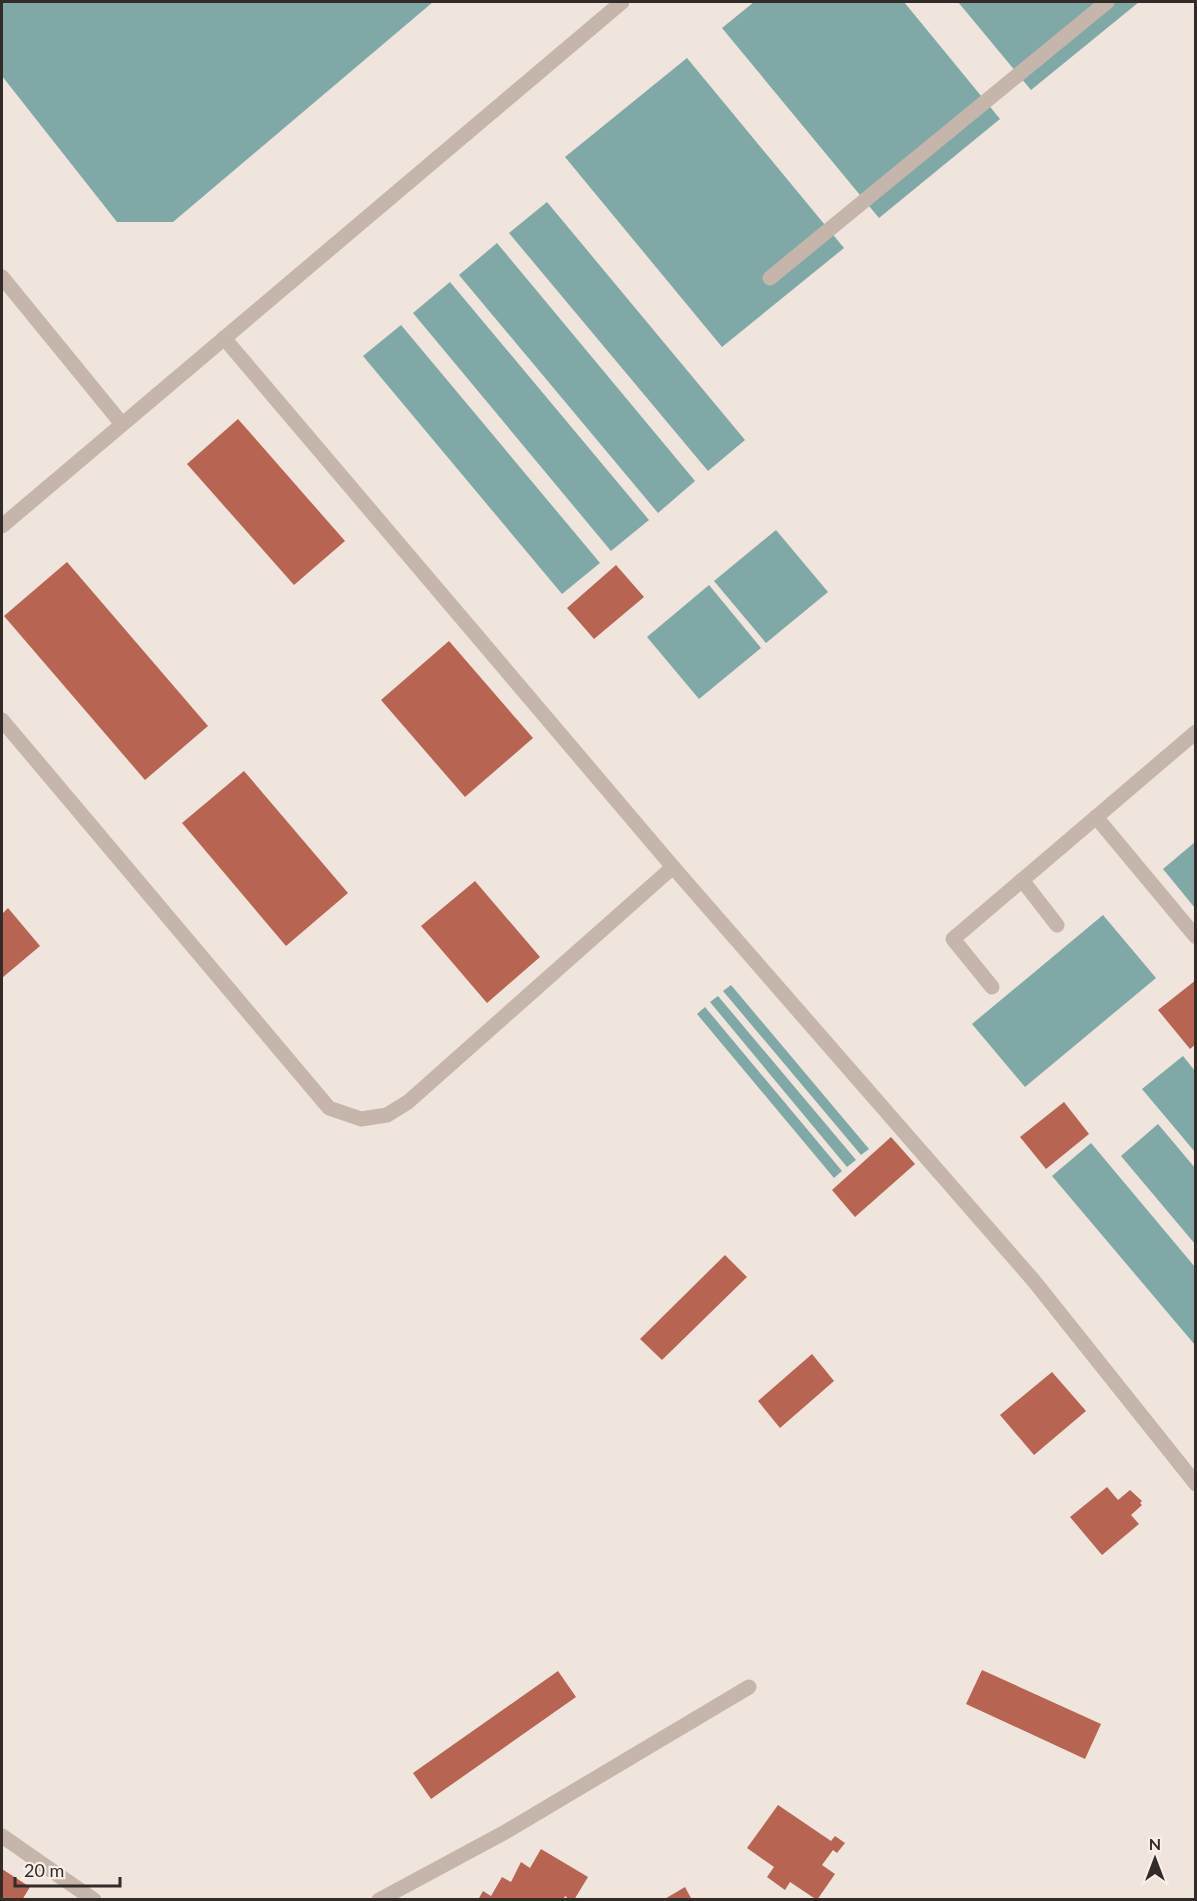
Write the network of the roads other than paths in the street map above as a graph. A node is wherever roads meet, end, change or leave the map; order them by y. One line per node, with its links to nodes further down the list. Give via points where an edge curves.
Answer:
1 (622, 2): 5 (lane)
2 (1107, 2): 4 (lane)
3 (2, 277): 6 (lane)
4 (770, 278)
5 (224, 338): 6 (lane); 11 (lane)
6 (122, 424): 7 (lane)
7 (2, 526)
8 (2, 720): 11 (lane, via 329,1108 361,1119 387,1115 408,1102)
9 (1196, 732): 10 (lane)
10 (1096, 816): 12 (lane); 14 (lane)
11 (672, 867): 16 (lane, via 1034,1281)
12 (1022, 880): 13 (lane); 15 (lane, via 953,939)
13 (1057, 925)
14 (1196, 938)
15 (992, 987)
16 (1196, 1484)
17 (749, 1687): 20 (lane, via 507,1832)
18 (2, 1836): 19 (lane)
19 (94, 1899)
20 (379, 1899)

